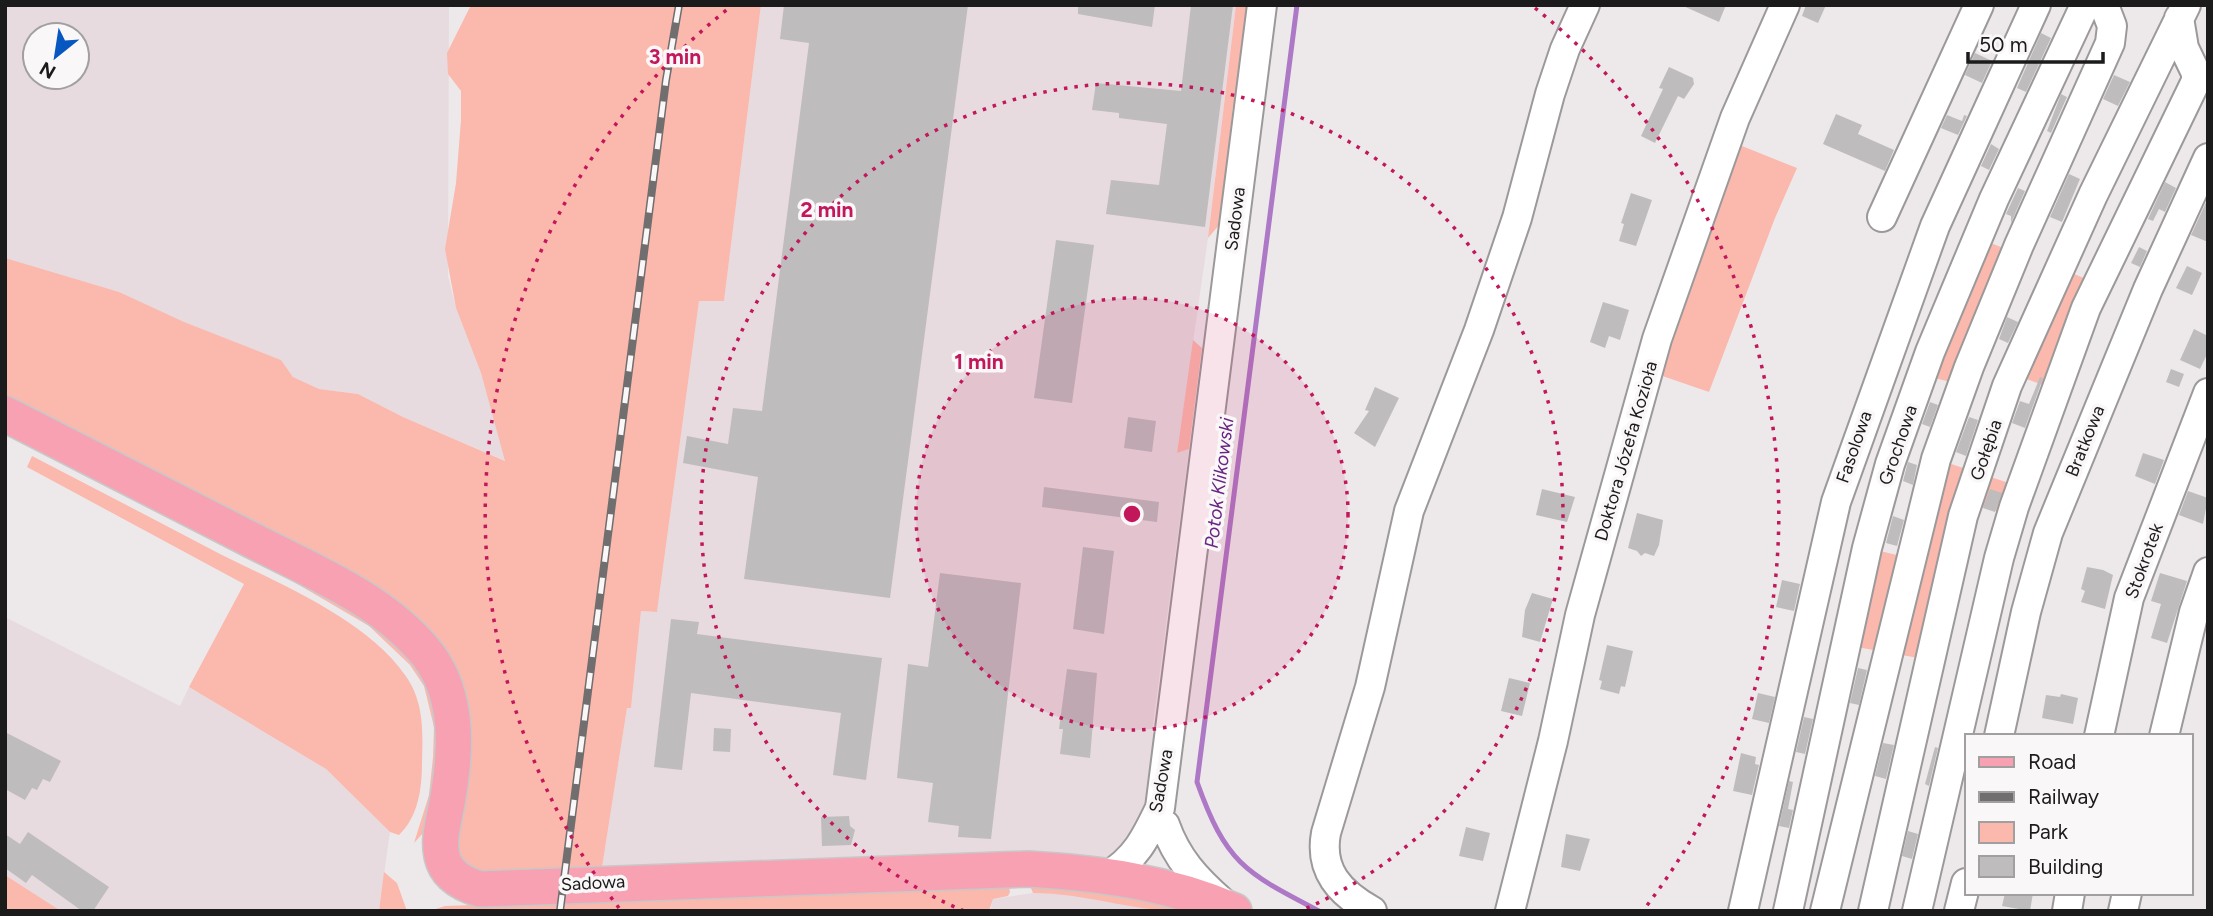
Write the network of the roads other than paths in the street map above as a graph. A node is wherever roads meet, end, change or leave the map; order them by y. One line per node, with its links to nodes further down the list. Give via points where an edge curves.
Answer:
1 (1262, 5): 17 (street, Sadowa)
2 (1585, 5): 21 (street, via 1553,83 1517,219 1483,318 1409,512 1370,687 1326,833 1322,853 1336,882 1350,898)
3 (1785, 5): 22 (street, Doktora Józefa Kozioła, via 1735,118 1657,339 1580,615)
4 (1979, 5): 10 (street)
5 (2036, 5): 23 (street, Fasolowa, via 1935,226 1856,440 1836,502)
6 (2085, 5): 24 (street, Grochowa, via 1994,199 1930,352 1890,464 1864,560)
7 (2104, 5): 25 (street, via 2112,26 2110,43 2019,245 1936,459)
8 (2182, 11): 26 (street, Gołębia, via 2092,195 2007,386 1963,516); 27 (street, Gołębia, via 2183,48 2196,81 2086,308 2014,508 1998,558)
9 (2208, 158): 14 (street, Bratkowa, via 2148,289 2048,533)
10 (1882, 218)
11 (2208, 393): 15 (street, Stokrotek, via 2129,598)
12 (5, 414): 18 (main road, Sadowa, via 361,597 420,646 440,671 453,724 454,758 441,855 448,869 465,884 480,888 1028,869 1107,876)
13 (2208, 572): 16 (street)
14 (1998, 734)
15 (2099, 734)
16 (2164, 734)
17 (1163, 816): 18 (street, Sadowa, via 1161,858); 20 (street, via 1180,860)
18 (1144, 866): 20 (main road, Sadowa)
19 (1965, 887): 28 (street)
20 (1232, 910)
21 (1372, 911)
22 (1510, 911)
23 (1743, 911)
24 (1788, 911)
25 (1825, 911)
26 (1873, 911)
27 (1917, 911)
28 (1959, 911)

